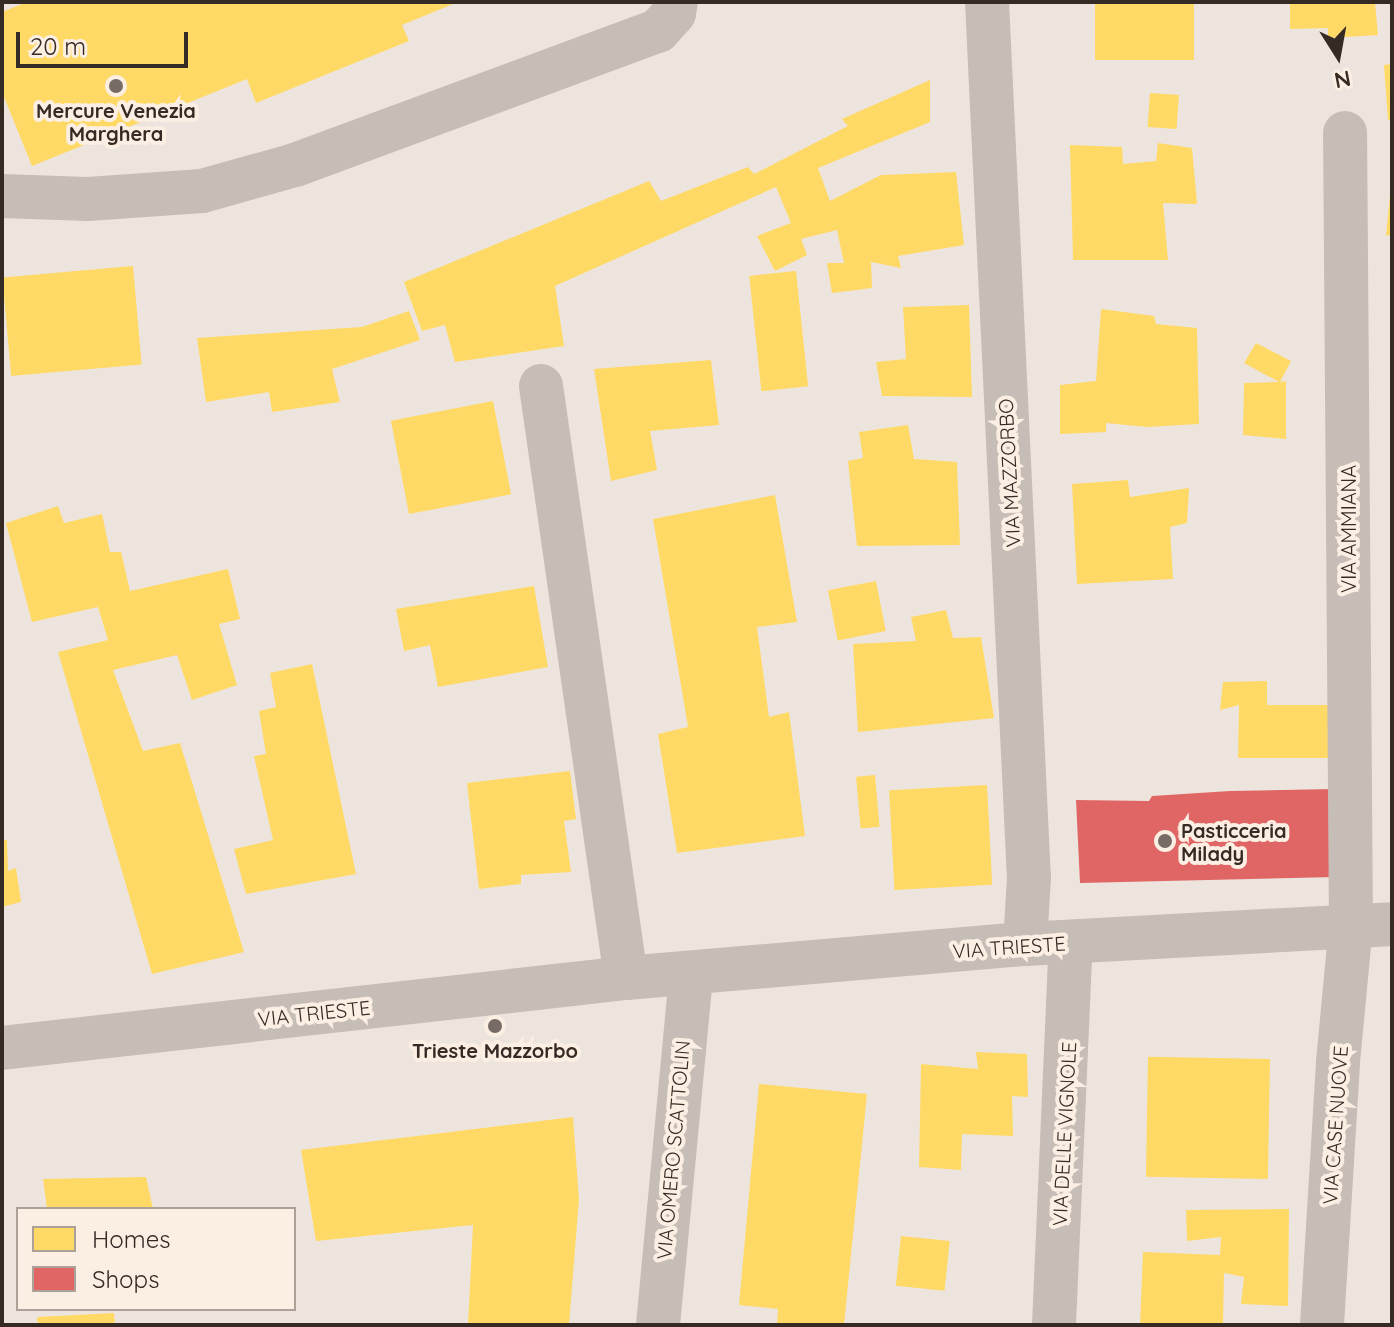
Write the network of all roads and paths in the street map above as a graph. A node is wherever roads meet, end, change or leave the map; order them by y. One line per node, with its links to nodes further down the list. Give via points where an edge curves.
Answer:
1 (676, 2): 4 (street, via 674,13 658,31 295,165 202,191 88,199)
2 (987, 2): 8 (street, VIA MAZZORBO, via 1029,878)
3 (1345, 133): 6 (street, VIA AMMIANA)
4 (2, 196)
5 (541, 386): 10 (street)
6 (1372, 925): 7 (street, VIA TRIESTE); 14 (street, VIA CASE NUOVE, via 1338,1062)
7 (1071, 942): 8 (street, VIA TRIESTE); 13 (street, VIA DELLE VIGNOLE)
8 (1025, 944): 9 (street, VIA TRIESTE)
9 (691, 975): 10 (street, VIA TRIESTE); 12 (street, VIA OMERO SCATTOLIN)
10 (626, 978): 11 (street, VIA TRIESTE)
11 (2, 1048)
12 (658, 1325)
13 (1054, 1325)
14 (1322, 1325)

